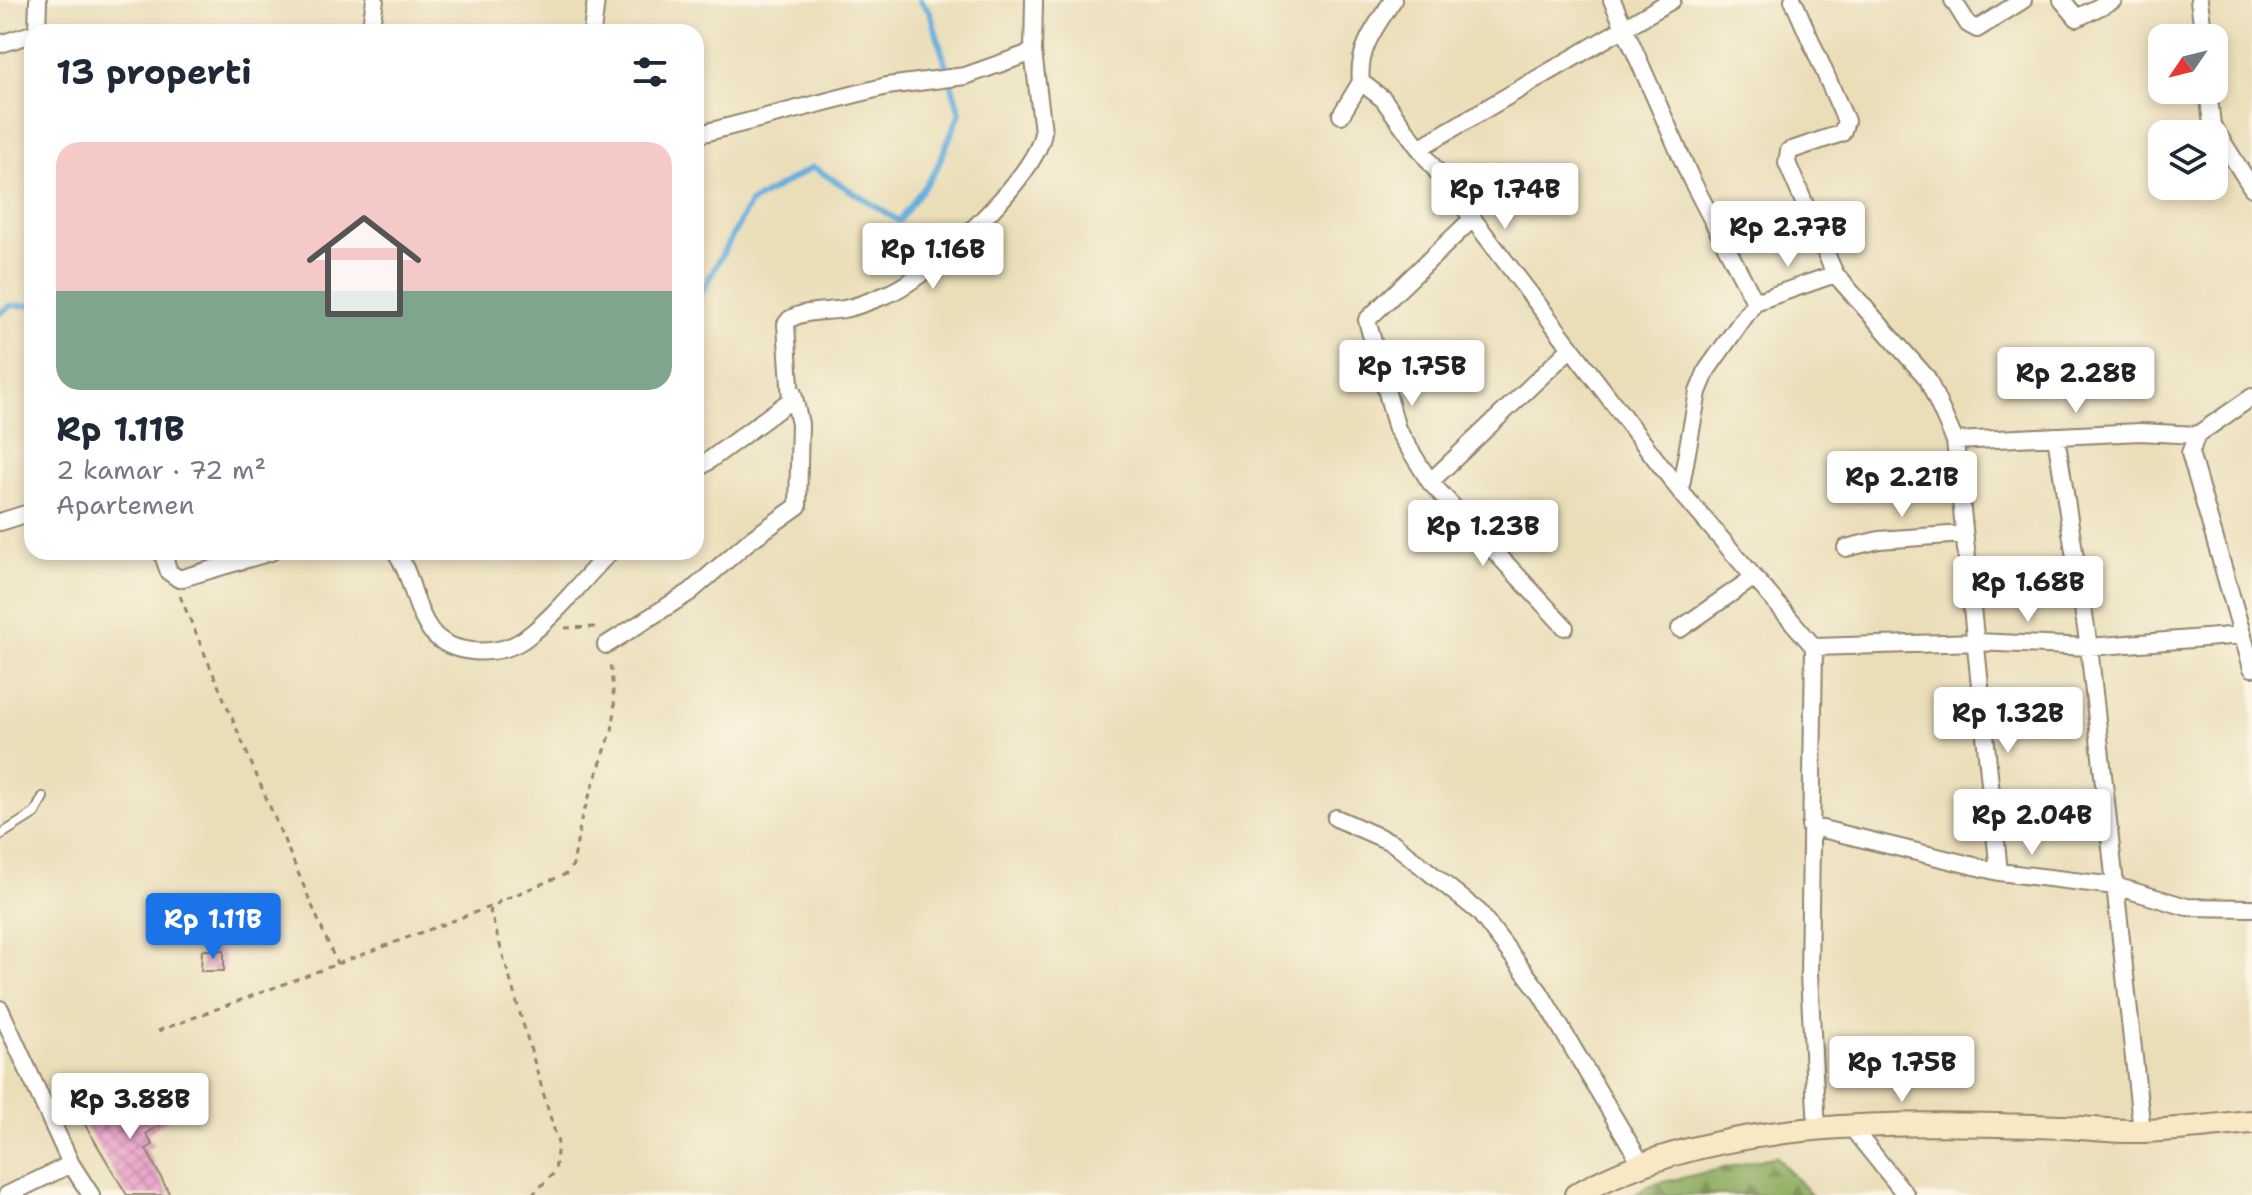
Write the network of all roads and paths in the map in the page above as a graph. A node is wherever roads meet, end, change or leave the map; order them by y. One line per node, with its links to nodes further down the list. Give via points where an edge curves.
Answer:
1 (38, 0): 14 (street)
2 (375, 0): 15 (street)
3 (596, 0): 16 (street)
4 (1034, 0): 21 (street)
5 (1393, 0): 22 (street, via 1369,37 1359,65)
6 (1612, 0): 18 (street)
7 (1672, 0): 18 (street)
8 (1793, 0): 29 (street, via 1846,121 1842,133 1787,156)
9 (1953, 0): 10 (street, via 1977,29)
10 (2023, 0)
11 (2062, 0): 12 (street, via 2077,18)
12 (2113, 0)
13 (2199, 0): 17 (street)
14 (35, 24)
15 (371, 24)
16 (593, 24)
17 (2202, 24)
18 (1625, 26): 26 (street); 30 (street, via 1691,179)
19 (24, 36): 20 (street)
20 (0, 44)
21 (1033, 52): 25 (street, via 965,76 812,103); 32 (street, via 1042,141 1025,172 912,281 846,309 790,319 786,324)
22 (1361, 82): 24 (street); 26 (street, via 1383,99)
23 (2210, 104): 27 (street, via 2212,125)
24 (1341, 115)
25 (704, 133)
26 (1419, 148): 28 (street)
27 (2252, 188)
28 (1471, 220): 31 (street); 38 (street, via 1367,320 1397,429)
29 (1835, 274): 30 (street); 36 (street, via 1927,378)
30 (1755, 302): 39 (street, via 1707,370 1698,392)
31 (1570, 349): 38 (street); 39 (street)
32 (793, 393): 37 (street, via 787,405); 55 (street, via 800,424 798,506 690,592)
33 (2252, 397): 34 (street)
34 (2197, 435): 35 (street); 53 (street, via 2190,453)
35 (2056, 436): 36 (street); 57 (street)
36 (1955, 441): 42 (street)
37 (704, 464)
38 (1430, 482): 51 (street)
39 (1680, 491): 49 (street)
40 (24, 514): 41 (street)
41 (0, 522)
42 (1964, 534): 43 (street, via 1879,540); 54 (street)
43 (1846, 548)
44 (165, 560): 48 (street)
45 (244, 560): 48 (street, via 179,579)
46 (399, 560): 50 (street, via 433,633 458,649 500,648 520,642)
47 (602, 560): 50 (street)
48 (171, 576): 67 (path)
49 (1753, 578): 52 (street); 56 (street)
50 (539, 627): 55 (path, via 594,627)
51 (1565, 627)
52 (1680, 629)
53 (2243, 635): 57 (street); 58 (street)
54 (1977, 642): 56 (street); 57 (street); 63 (street)
55 (606, 645): 65 (path, via 615,711 581,820 573,865 559,878)
56 (1814, 647): 61 (street)
57 (2089, 647): 64 (street)
58 (2252, 668)
59 (43, 797): 62 (lane, via 35,813)
60 (1336, 818): 75 (street, via 1393,843 1479,912 1539,991)
61 (1810, 826): 63 (street); 73 (street, via 1809,974)
62 (0, 835)
63 (1999, 872): 64 (street)
64 (2115, 886): 66 (street, via 2200,909); 74 (street)
65 (492, 906): 67 (path); 79 (path, via 494,929 558,1143 555,1172)
66 (2252, 908)
67 (337, 964): 69 (path)
68 (0, 1009): 70 (street)
69 (158, 1031)
70 (7, 1040): 76 (street)
71 (2252, 1122): 74 (street)
72 (1852, 1128): 73 (street); 74 (street, via 1960,1125); 81 (street)
73 (1817, 1131): 75 (street, via 1686,1150)
74 (2142, 1131)
75 (1641, 1163): 80 (street)
76 (71, 1164): 77 (street); 78 (street)
77 (7, 1195)
78 (91, 1195)
79 (532, 1195)
80 (1576, 1195)
81 (1906, 1195)

